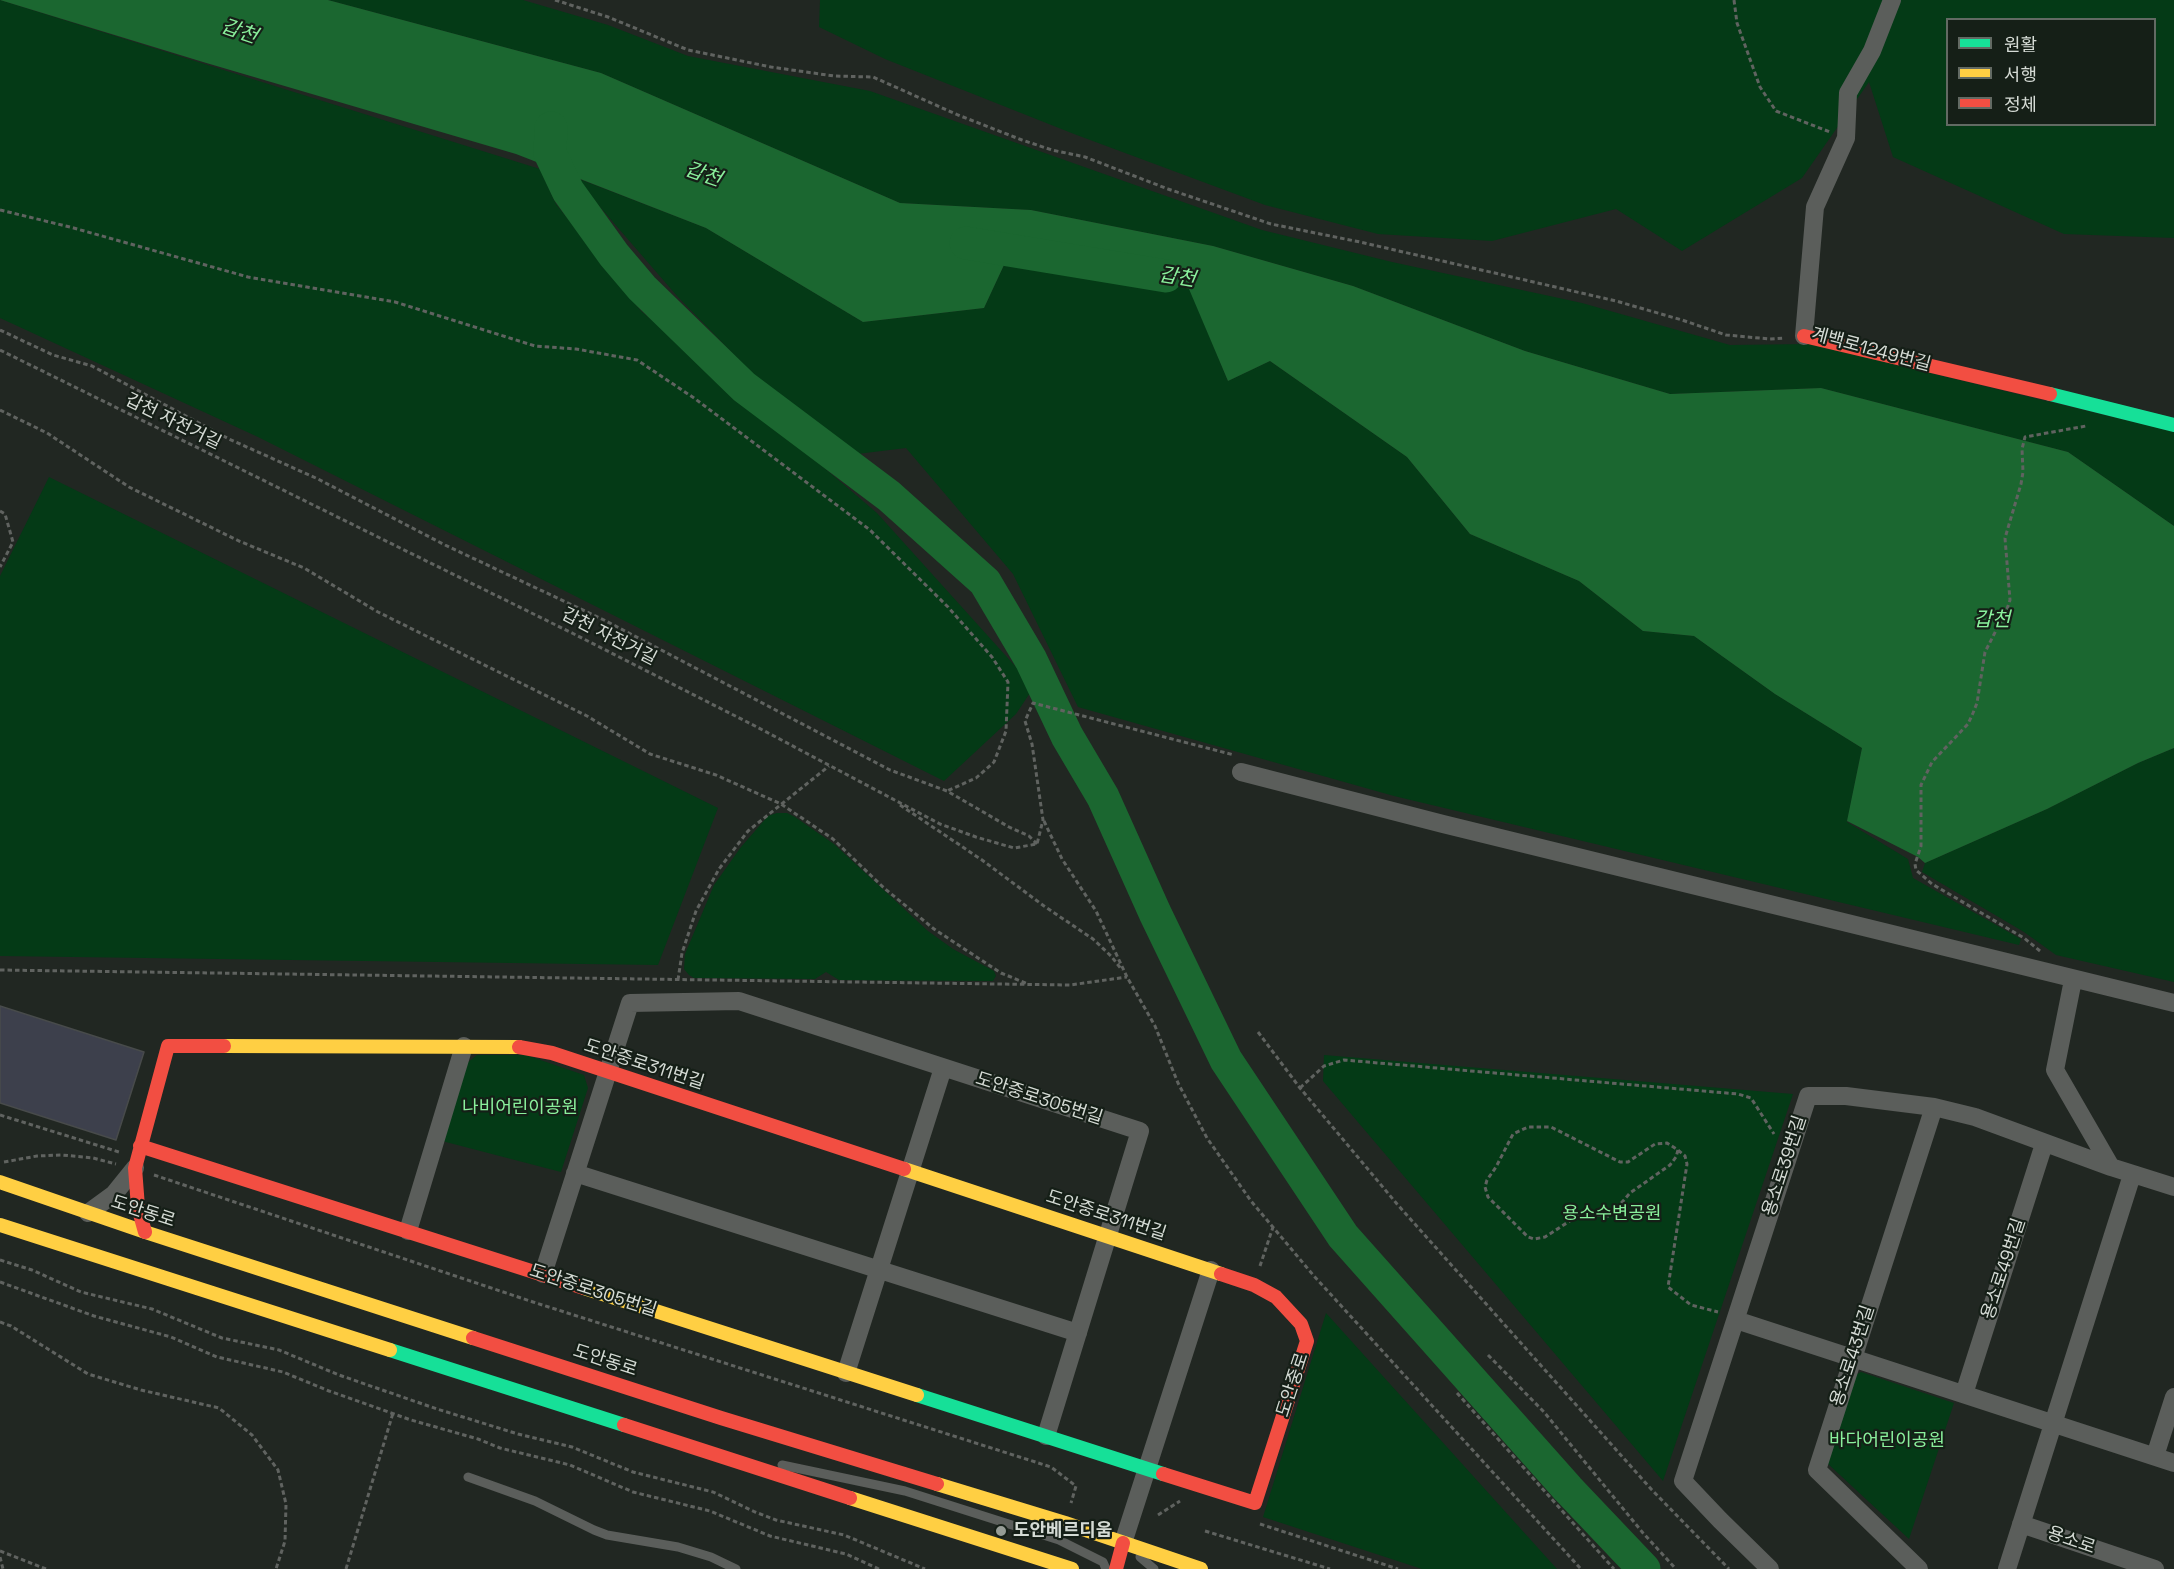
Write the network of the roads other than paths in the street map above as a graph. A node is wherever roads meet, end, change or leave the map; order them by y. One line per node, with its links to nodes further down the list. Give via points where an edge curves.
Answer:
1 (1892, 0): 2 (street, 계백로1249번길, via 1872,51 1848,93 1846,138 1815,207)
2 (1804, 336): 3 (street, 계백로1249번길)
3 (2174, 425)
4 (1241, 772): 5 (street)
5 (2073, 980): 6 (street); 13 (street, via 2055,1070)
6 (2174, 1003)
7 (464, 1046): 9 (street, 도안중로311번길, via 527,1047); 12 (street, 도안중로311번길, via 168,1046); 22 (street)
8 (943, 1068): 9 (street, 도안중로305번길, via 740,1001 630,1003); 15 (street); 24 (street, 도안중로305번길, via 1140,1131)
9 (608, 1072): 15 (street, 도안중로311번길); 16 (street)
10 (1934, 1107): 11 (street, 용소로39번길, via 1975,1117); 28 (street, 용소로39번길, via 1846,1096 1808,1096); 30 (street, 용소로43번길)
11 (2044, 1144): 13 (street, 용소로39번길); 32 (street, 용소로49번길)
12 (140, 1146): 14 (street, 도안중로311번길); 22 (street, 도안중로305번길)
13 (2111, 1167): 17 (street, 용소로39번길)
14 (135, 1168): 20 (street, via 114,1194); 23 (street, 도안중로311번길, via 138,1207)
15 (910, 1171): 24 (street, 도안중로311번길); 25 (street)
16 (575, 1173): 25 (street); 27 (street)
17 (2132, 1175): 19 (street, 용소로39번길); 34 (street)
18 (0, 1182): 20 (street, 도안동로)
19 (2174, 1187)
20 (88, 1213): 23 (street, 도안동로)
21 (0, 1225): 38 (street)
22 (408, 1231): 27 (street, 도안중로305번길)
23 (145, 1232): 42 (street, 도안동로)
24 (1108, 1236): 26 (street, 도안중로311번길); 29 (street, 도안중로305번길)
25 (879, 1269): 29 (street); 31 (street)
26 (1211, 1270): 39 (street); 39 (street, 도안중로, via 1276,1297 1301,1324 1307,1341 1255,1503)
27 (543, 1274): 31 (street, 도안중로305번길)
28 (1728, 1316): 30 (street); 49 (street, 용소로39번길, via 1683,1481)
29 (1078, 1333): 35 (street, 도안중로305번길)
30 (1853, 1358): 32 (street); 50 (street, 용소로43번길, via 1817,1470)
31 (846, 1373): 35 (street, 도안중로305번길)
32 (1964, 1394): 34 (street)
33 (2174, 1397): 36 (street)
34 (2053, 1424): 36 (street); 41 (street)
35 (1046, 1436): 39 (street, 도안중로305번길)
36 (2155, 1456): 37 (street)
37 (2174, 1463)
38 (753, 1468): 44 (street); 45 (lane, via 783,1465 905,1491 1059,1540 1102,1562)
39 (1148, 1469): 42 (street)
40 (468, 1477): 43 (lane, via 535,1501 607,1535 678,1547)
41 (2021, 1524): 51 (street); 52 (street, 용소로)
42 (1123, 1543): 46 (street); 47 (lane); 48 (street, 도안동로)
43 (736, 1569)
44 (1072, 1569)
45 (1106, 1569)
46 (1116, 1569)
47 (1154, 1569)
48 (1201, 1569)
49 (1770, 1569)
50 (1919, 1569)
51 (2007, 1569)
52 (2155, 1569)

